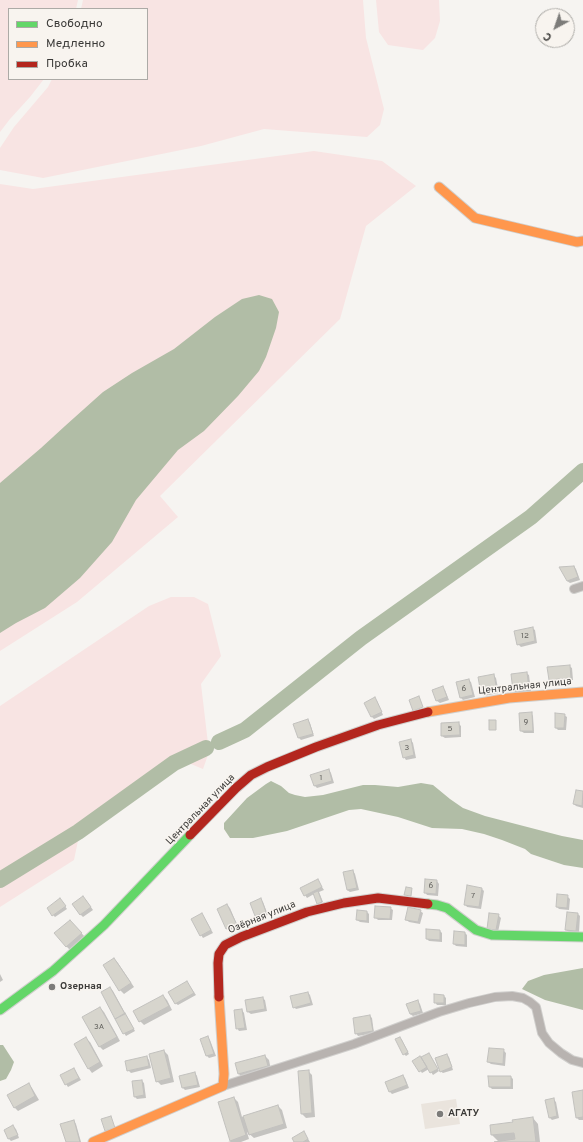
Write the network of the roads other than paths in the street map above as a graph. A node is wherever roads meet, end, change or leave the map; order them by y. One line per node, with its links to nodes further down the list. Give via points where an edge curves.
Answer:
1 (439, 187): 2 (street, via 475,218 577,242)
2 (583, 241)
3 (583, 586): 4 (street)
4 (574, 589)
5 (583, 692): 7 (street, Центральная улица, via 509,698 434,710 316,746 252,775 210,814 104,926 53,971)
6 (583, 937): 9 (street, Озёрная улица, via 492,935 476,930 447,908 378,898 307,912 241,938 225,945 219,954)
7 (0, 1010)
8 (583, 1063): 9 (street, via 572,1060 549,1043 542,1034 536,1007 530,1002 512,996 495,997 439,1012 354,1044)
9 (223, 1086): 10 (street)
10 (93, 1142)

